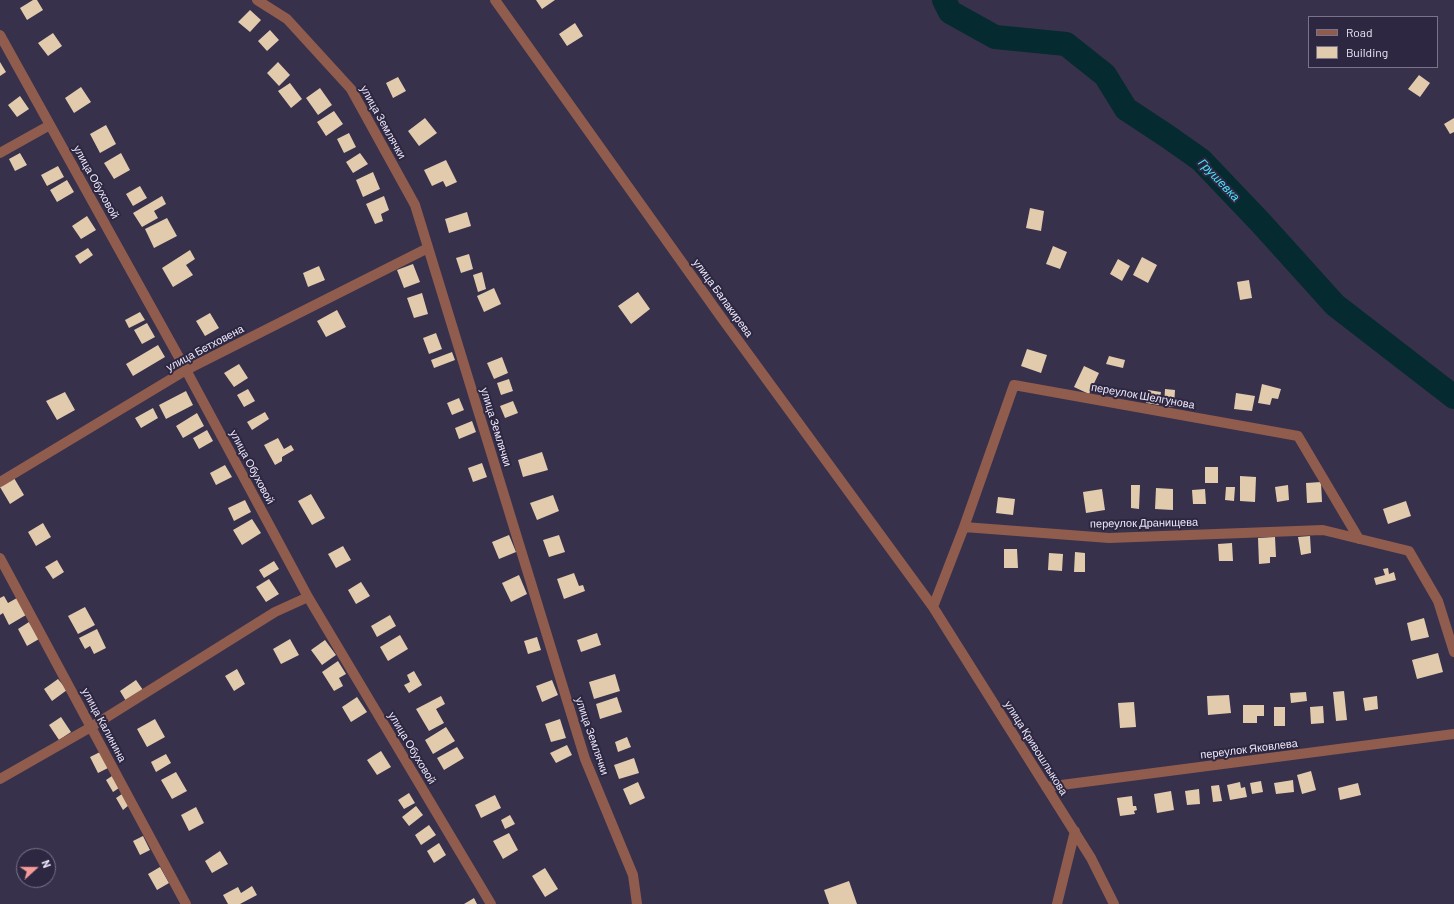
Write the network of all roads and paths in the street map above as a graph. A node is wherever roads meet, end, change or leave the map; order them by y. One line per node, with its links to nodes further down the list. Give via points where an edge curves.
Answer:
1 (257, 0): 6 (street, улица Землячки, via 287,19 351,89 416,205)
2 (496, 0): 13 (street, улица Балакирева)
3 (0, 35): 4 (street, улица Обуховой)
4 (50, 125): 5 (street); 7 (street, улица Обуховой)
5 (0, 153)
6 (428, 248): 7 (street, улица Бетховена); 22 (street, улица Землячки, via 585,759 633,875)
7 (186, 370): 8 (street, улица Бетховена); 12 (street, улица Обуховой)
8 (0, 482)
9 (964, 527): 10 (street, переулок Дранищева, via 1109,538 1323,530); 10 (street, переулок Шелгунова, via 1014,386 1298,436); 13 (street)
10 (1359, 539): 14 (street, переулок Дранищева, via 1409,551 1438,602)
11 (0, 558): 15 (street, улица Калинина)
12 (308, 597): 15 (street, via 275,612); 21 (street, улица Обуховой)
13 (933, 608): 18 (street, улица Кривошлыкова)
14 (1454, 652)
15 (91, 727): 17 (street); 20 (street, улица Калинина)
16 (1454, 734): 18 (street, переулок Яковлева)
17 (0, 779)
18 (1046, 787): 19 (street, улица Кривошлыкова)
19 (1075, 831): 23 (street); 24 (street, улица Кривошлыкова)
20 (186, 904)
21 (491, 904)
22 (637, 904)
23 (1057, 904)
24 (1114, 904)

